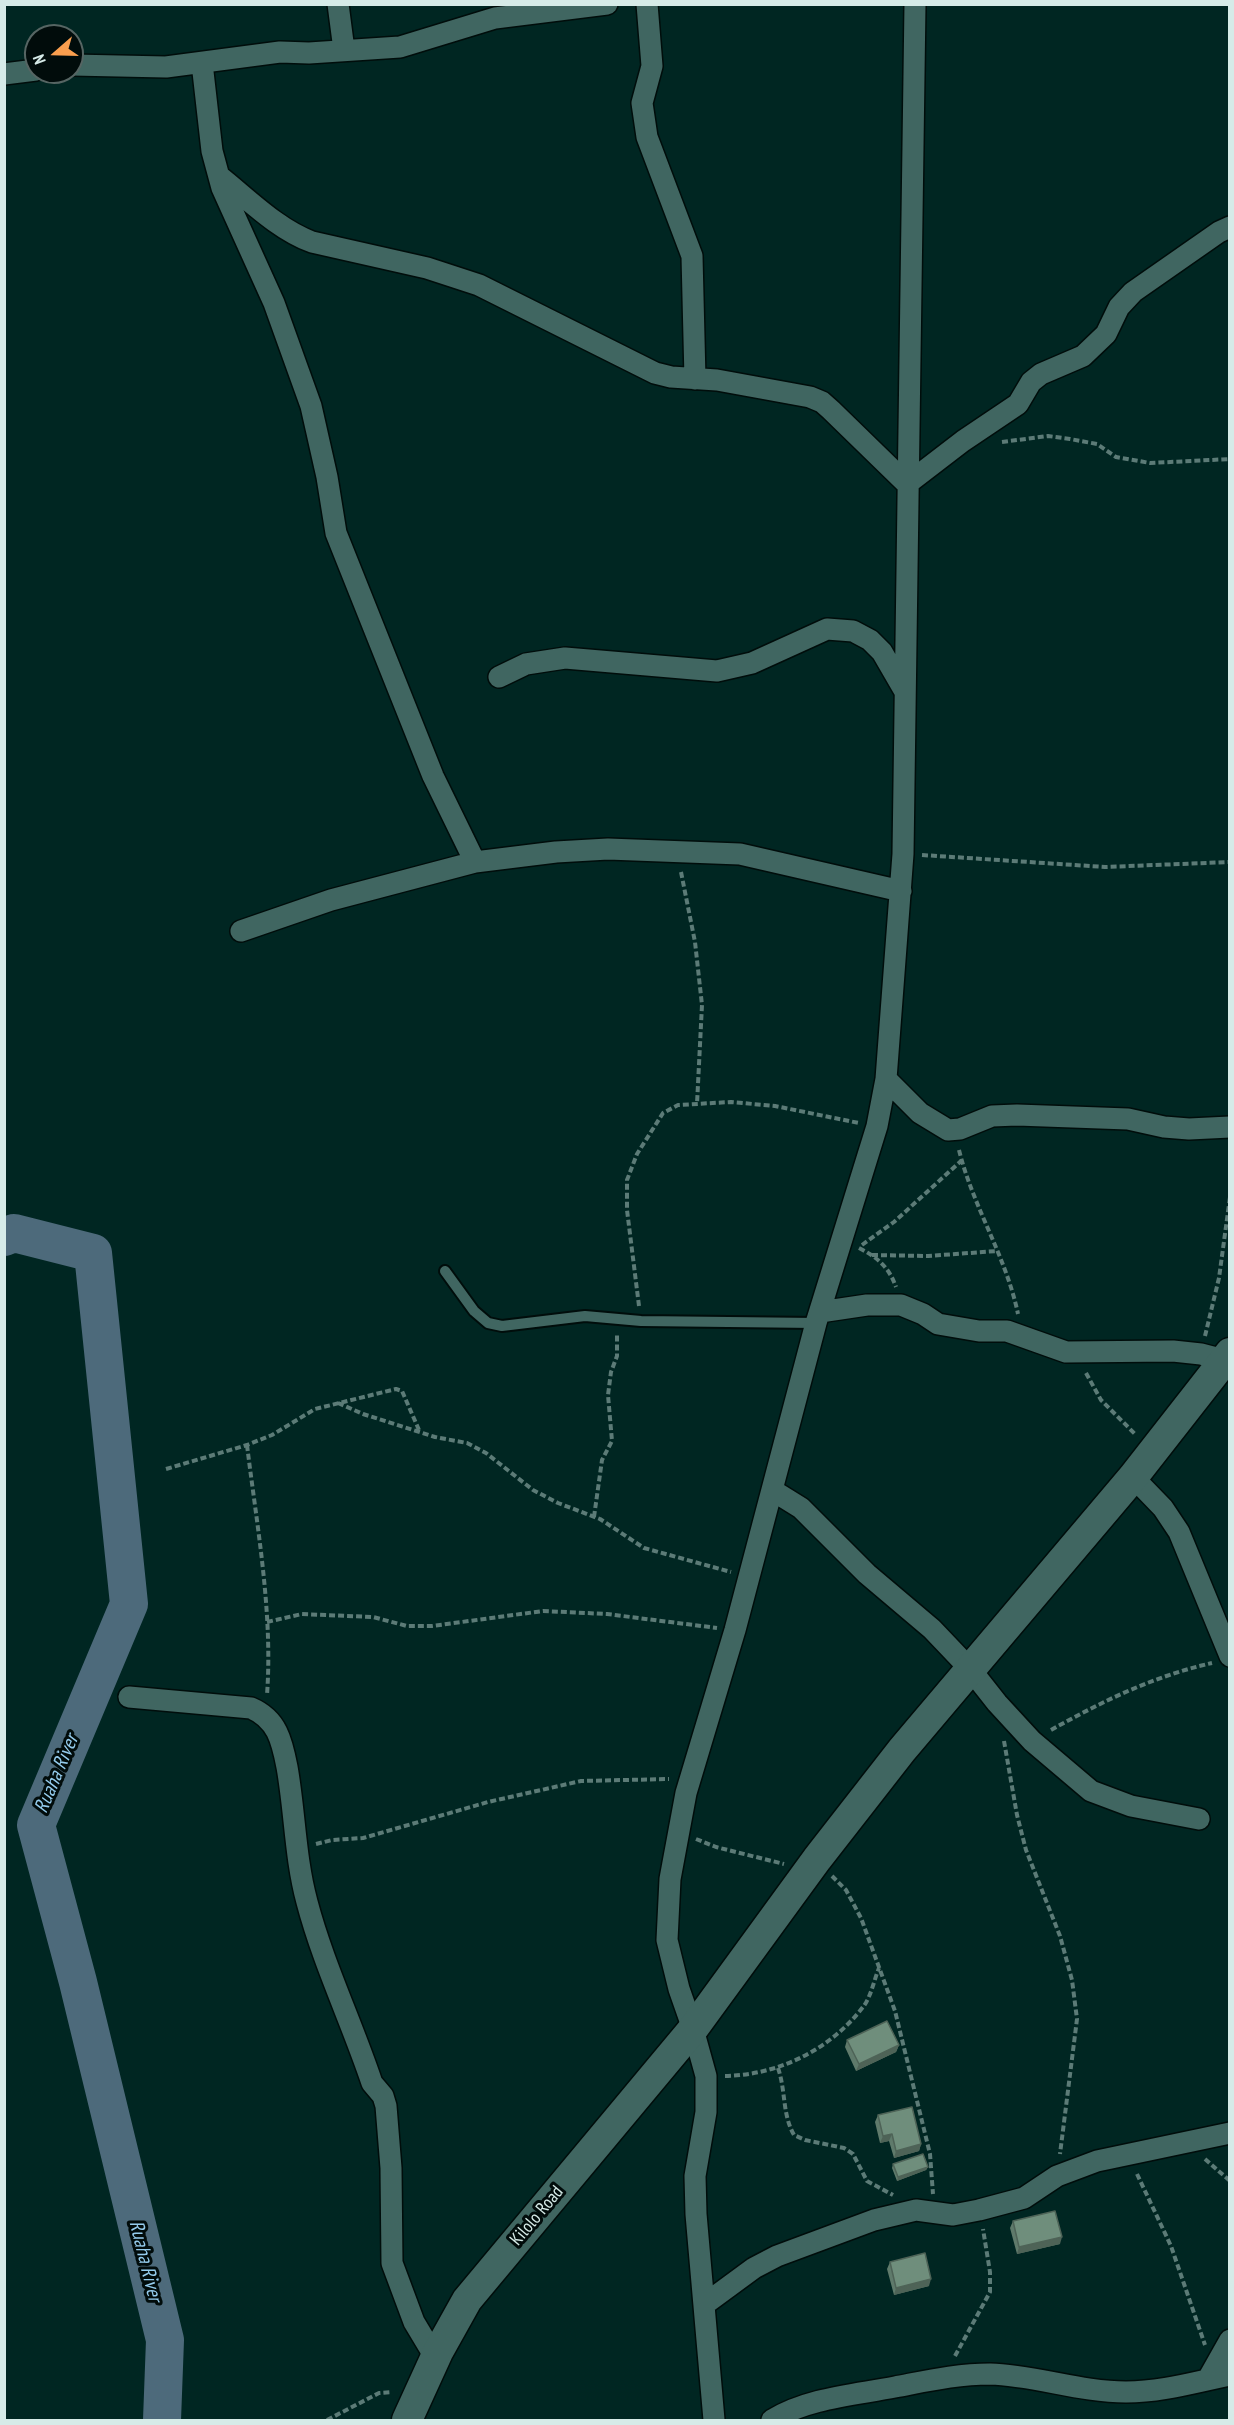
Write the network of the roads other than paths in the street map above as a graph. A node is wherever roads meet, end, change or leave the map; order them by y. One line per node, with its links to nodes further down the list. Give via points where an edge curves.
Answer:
1 (338, 4): 6 (street)
2 (607, 4): 5 (street)
3 (647, 4): 13 (street, via 652,66 642,103 647,137 692,256)
4 (915, 4): 14 (street)
5 (522, 10): 6 (street, via 400,47)
6 (344, 50): 7 (street, via 280,52)
7 (202, 63): 8 (street, via 166,68); 11 (street, via 212,151)
8 (84, 65)
9 (24, 72): 10 (street)
10 (4, 74)
11 (219, 176): 13 (street, via 281,226 312,242 427,268 479,285 655,373); 17 (street, via 274,303 311,406 336,533 347,563 433,776)
12 (1230, 227): 14 (street, via 1133,292 1119,307 1106,334 1083,356 1041,374 1031,382 1018,404)
13 (695, 379): 14 (street, via 822,402)
14 (907, 484): 16 (street)
15 (499, 677): 16 (street, via 526,664 565,658 717,671 752,663 828,629 853,631 870,640 882,652)
16 (904, 690): 18 (street)
17 (475, 862): 18 (street, via 608,849 740,854); 19 (street, via 331,900)
18 (901, 891): 20 (street)
19 (241, 931)
20 (886, 1079): 21 (street, via 920,1113 948,1130 992,1116 1017,1115 1128,1119 1189,1130); 23 (street, via 849,1247)
21 (1230, 1127)
22 (445, 1271): 23 (lane, via 474,1311 488,1323 502,1326 585,1316 641,1322)
23 (818, 1318): 24 (street, via 867,1305 901,1305 938,1324 1007,1331 1053,1349 1173,1351); 26 (street)
24 (1218, 1356): 25 (main road, Kilolo Road)
25 (1133, 1477): 27 (street, via 1163,1508 1179,1532); 28 (main road, Kilolo Road)
26 (772, 1490): 28 (street, via 801,1508 849,1557 932,1629); 31 (street, via 691,1778 670,1879 667,1940)
27 (1225, 1659)
28 (970, 1670): 30 (street, via 1032,1741 1091,1791 1131,1806); 31 (main road, Kilolo Road, via 902,1750)
29 (129, 1697): 35 (street, via 251,1708 266,1714 281,1740 308,1905 372,2083 383,2096 391,2168 392,2263 414,2322)
30 (1200, 1819)
31 (693, 2029): 33 (street, via 706,2076 706,2112 695,2175); 35 (main road, Kilolo Road, via 467,2300)
32 (1230, 2133): 33 (street, via 1097,2161 1057,2176 1024,2198 979,2210 953,2215 926,2211 874,2220 777,2256)
33 (705, 2304): 38 (street)
34 (1230, 2340): 36 (street)
35 (435, 2357): 37 (main road, Kilolo Road)
36 (1217, 2375): 39 (street, via 1164,2390 1126,2392 991,2374 942,2377 840,2397)
37 (409, 2415)
38 (714, 2421)
39 (772, 2421)

